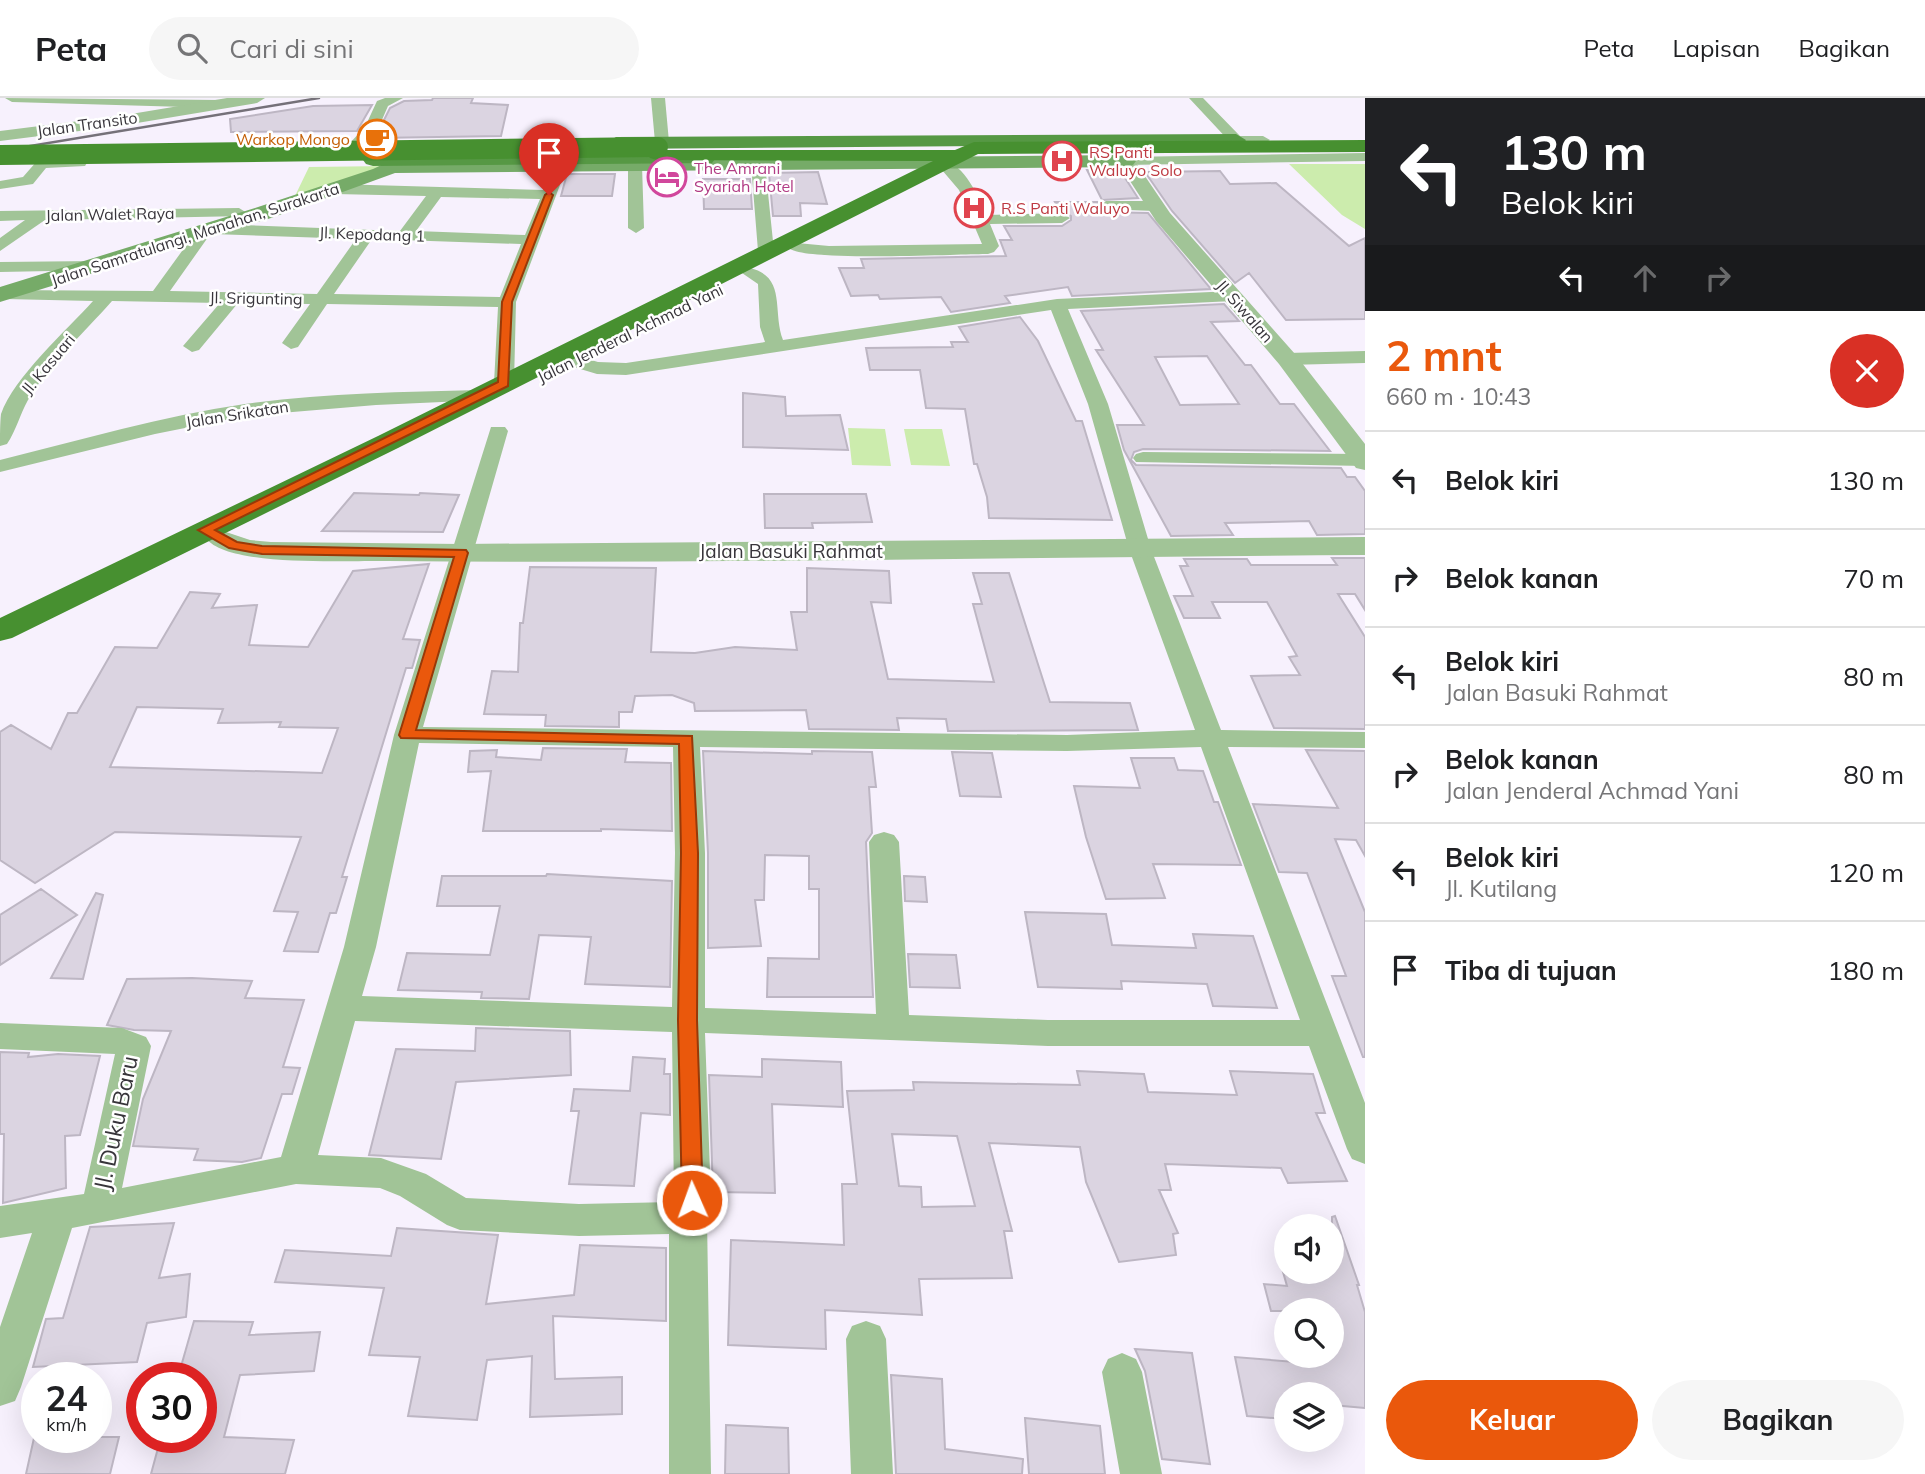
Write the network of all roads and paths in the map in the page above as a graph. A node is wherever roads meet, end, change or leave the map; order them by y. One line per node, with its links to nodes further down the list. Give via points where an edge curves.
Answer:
1 (12, 98): 6 (street)
2 (396, 98): 10 (street, via 384,102 372,129)
3 (658, 98): 12 (street)
4 (1196, 98): 8 (street)
5 (248, 99): 6 (street, Jalan Transito)
6 (220, 104): 7 (street, Jalan Transito)
7 (0, 136)
8 (1234, 138): 9 (street); 11 (highway); 12 (main road); 19 (highway)
9 (1365, 139)
10 (356, 142): 12 (main road); 18 (main road, via 176,146 154,151 157,159)
11 (1365, 146)
12 (659, 148): 14 (highway, bridge); 15 (highway); 19 (main road)
13 (1365, 154): 17 (highway)
14 (0, 155)
15 (781, 155): 16 (highway); 20 (main road)
16 (852, 155): 19 (highway); 24 (highway)
17 (1123, 157): 19 (main road); 30 (street, Jl. Siwalan)
18 (168, 161): 23 (main road); 25 (street, via 43,164 28,181)
19 (968, 161): 24 (highway, Jalan Jenderal Achmad Yani); 34 (highway, Jalan Jenderal Achmad Yani); 36 (street, via 965,185)
20 (560, 162): 22 (main road, Jalan Samratulangi, Manahan, Surakarta); 23 (main road, Jalan Samratulangi, Manahan, Surakarta); 28 (street)
21 (758, 164): 22 (main road, Jalan Samratulangi, Manahan, Surakarta); 24 (main road, Jalan Samratulangi, Manahan, Surakarta); 44 (street)
22 (635, 165): 37 (street)
23 (396, 166): 26 (main road, Jalan Samratulangi, Manahan, Surakarta)
24 (900, 174): 34 (highway, Jalan Jenderal Achmad Yani)
25 (0, 185)
26 (334, 189): 27 (street); 31 (main road, Jalan Samratulangi, Manahan, Surakarta)
27 (438, 190): 28 (street); 40 (street)
28 (549, 195): 41 (street)
29 (1106, 206): 30 (street)
30 (1155, 206): 51 (street, Jl. Siwalan)
31 (263, 213): 32 (street, Jalan Walet Raya); 38 (main road, Jalan Samratulangi, Manahan, Surakarta)
32 (42, 215): 33 (street, Jalan Walet Raya); 42 (street)
33 (0, 216)
34 (846, 217): 43 (highway, Jalan Jenderal Achmad Yani); 44 (highway, Jalan Jenderal Achmad Yani)
35 (1062, 218): 36 (street)
36 (980, 220): 43 (street, via 991,246 988,249 841,251)
37 (636, 228)
38 (209, 230): 39 (street, Jl. Kepodang 1); 45 (main road, Jalan Samratulangi, Manahan, Surakarta); 50 (street)
39 (368, 234): 40 (street, Jl. Kepodang 1); 53 (street)
40 (405, 235): 41 (street, Jl. Kepodang 1)
41 (532, 240): 54 (street)
42 (0, 246)
43 (797, 247): 47 (highway, Jalan Jenderal Achmad Yani)
44 (766, 251): 62 (highway, Jalan Jenderal Achmad Yani)
45 (96, 266): 46 (street); 48 (main road, Jalan Samratulangi, Manahan, Surakarta)
46 (0, 267)
47 (750, 273): 58 (street, via 766,283 769,327); 61 (highway, Jalan Jenderal Achmad Yani)
48 (3, 295): 49 (street, Jl. Srigunting)
49 (108, 295): 50 (street, Jl. Srigunting); 64 (street, Jl. Kasuari)
50 (158, 296): 52 (street, Jl. Srigunting)
51 (1233, 296): 55 (street); 60 (street, Jl. Siwalan)
52 (234, 297): 53 (street, Jl. Srigunting); 57 (street)
53 (321, 299): 54 (street, Jl. Srigunting); 56 (street)
54 (507, 302): 62 (street)
55 (1057, 304): 58 (street); 72 (street, via 1098,404)
56 (291, 343)
57 (192, 346)
58 (776, 347): 61 (street, via 626,369)
59 (1365, 357): 60 (street)
60 (1287, 359): 68 (street, Jl. Siwalan)
61 (585, 364): 70 (highway, Jalan Jenderal Achmad Yani)
62 (504, 383): 63 (highway, Jalan Jenderal Achmad Yani)
63 (479, 396): 69 (street, Jalan Srikatan, via 245,410); 70 (highway, Jalan Jenderal Achmad Yani)
64 (4, 418): 66 (street, Jl. Kasuari)
65 (498, 431): 73 (street)
66 (0, 440)
67 (1143, 458): 68 (street)
68 (1364, 461)
69 (1, 464)
70 (233, 542): 73 (street, Jalan Basuki Rahmat); 74 (highway, Jalan Jenderal Achmad Yani)
71 (1365, 546): 72 (street, Jalan Basuki Rahmat)
72 (1140, 549): 73 (street, Jalan Basuki Rahmat); 78 (street)
73 (461, 553): 77 (street)
74 (94, 592): 75 (highway, Jalan Jenderal Achmad Yani); 76 (highway, Jalan Jenderal Achmad Yani)
75 (0, 631)
76 (0, 649)
77 (407, 735): 79 (street); 82 (street)
78 (1211, 738): 79 (street, via 1067,743); 80 (street); 85 (street)
79 (686, 739): 83 (street)
80 (1365, 740)
81 (884, 842): 84 (street)
82 (342, 1008): 83 (street); 88 (street)
83 (688, 1020): 84 (street); 91 (street, via 692,1200)
84 (893, 1028): 85 (street)
85 (1322, 1033): 87 (street)
86 (0, 1036): 89 (street, Jl. Duku Baru, via 122,1041 134,1046)
87 (1365, 1149)
88 (296, 1169): 89 (street); 91 (street, via 381,1173 413,1185 460,1214 579,1220)
89 (99, 1208): 90 (street)
90 (58, 1212): 92 (street); 95 (street)
91 (688, 1218): 96 (street)
92 (0, 1222)
93 (866, 1339): 97 (street)
94 (1122, 1372): 98 (street)
95 (0, 1387)
96 (691, 1474)
97 (872, 1474)
98 (1141, 1474)

